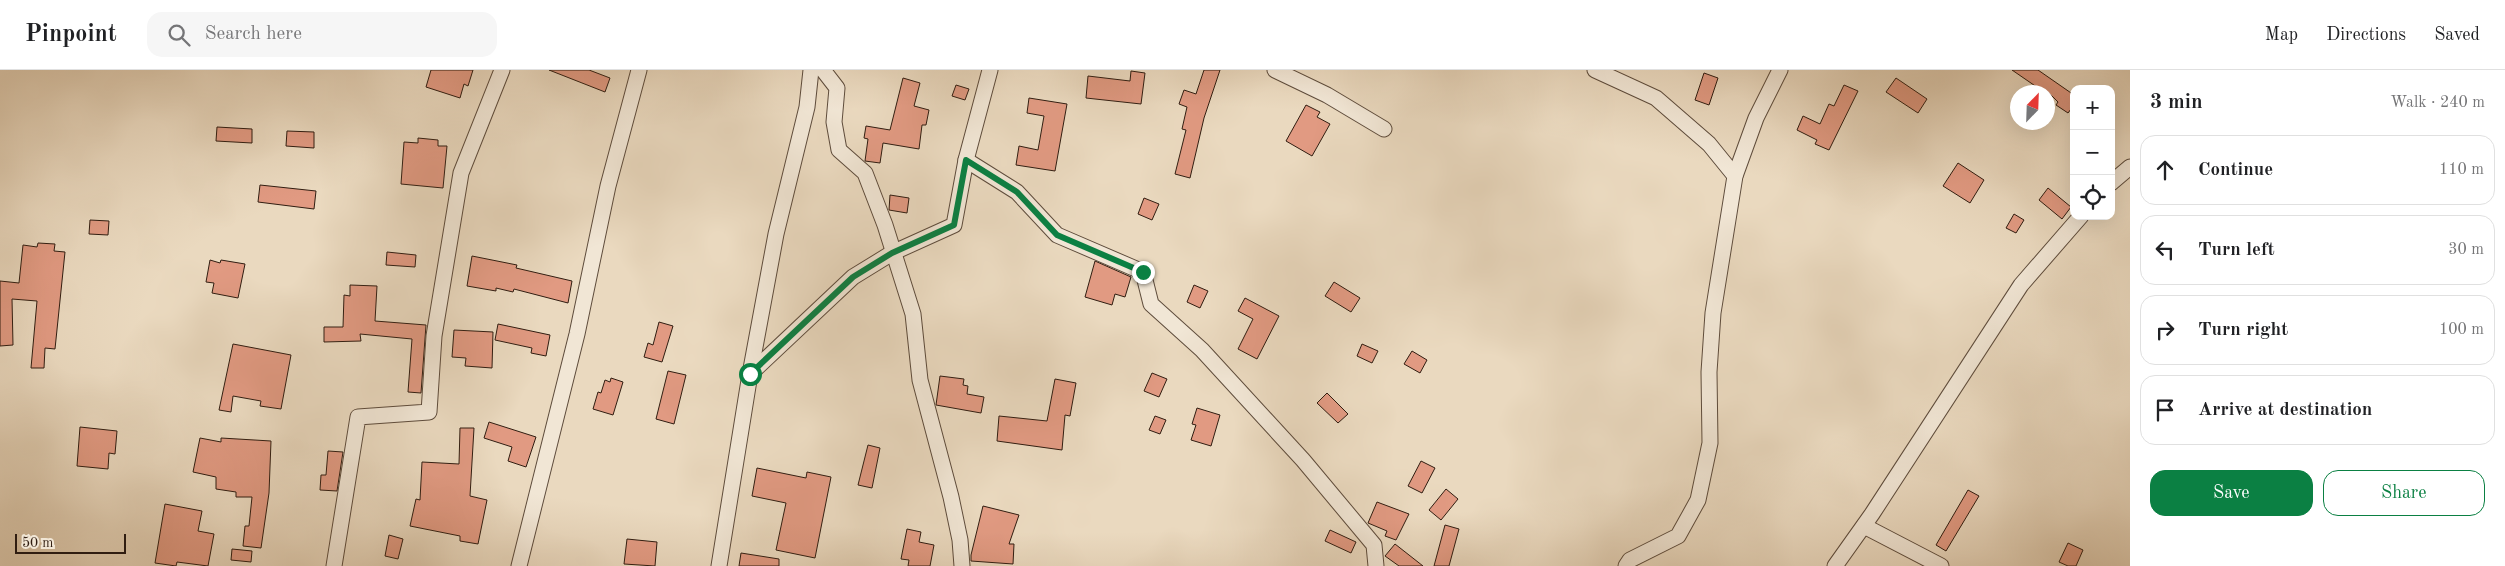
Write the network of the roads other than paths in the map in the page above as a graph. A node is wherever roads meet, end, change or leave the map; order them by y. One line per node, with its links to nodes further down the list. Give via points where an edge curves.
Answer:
1 (502, 70): 18 (street, via 461,174 434,336 429,412 358,417)
2 (639, 70): 19 (street, via 608,186 577,334)
3 (811, 70): 16 (street, via 807,107 776,234)
4 (823, 70): 15 (street, via 837,88 834,122 839,150 865,173 885,224)
5 (990, 70): 10 (street)
6 (1275, 70): 9 (street, via 1327,95)
7 (1595, 70): 12 (street, via 1656,98 1709,144)
8 (1780, 70): 12 (street, via 1756,118)
9 (1384, 129)
10 (966, 160): 15 (street, via 954,225); 22 (street, via 1017,192 1057,235 1143,272 1151,304 1202,350 1302,460 1374,545)
11 (2130, 167): 13 (street)
12 (1735, 176): 23 (street, via 1713,313 1709,372 1710,443 1698,500 1678,536 1630,560)
13 (2115, 180)
14 (2078, 220): 17 (street, via 2021,285)
15 (892, 253): 16 (street, via 853,277); 21 (street, via 913,314 920,380 951,497)
16 (750, 374): 20 (street)
17 (1864, 526): 24 (street); 25 (street)
18 (334, 566)
19 (519, 566)
20 (719, 566)
21 (962, 566)
22 (1376, 566)
23 (1626, 566)
24 (1835, 566)
25 (1941, 566)

